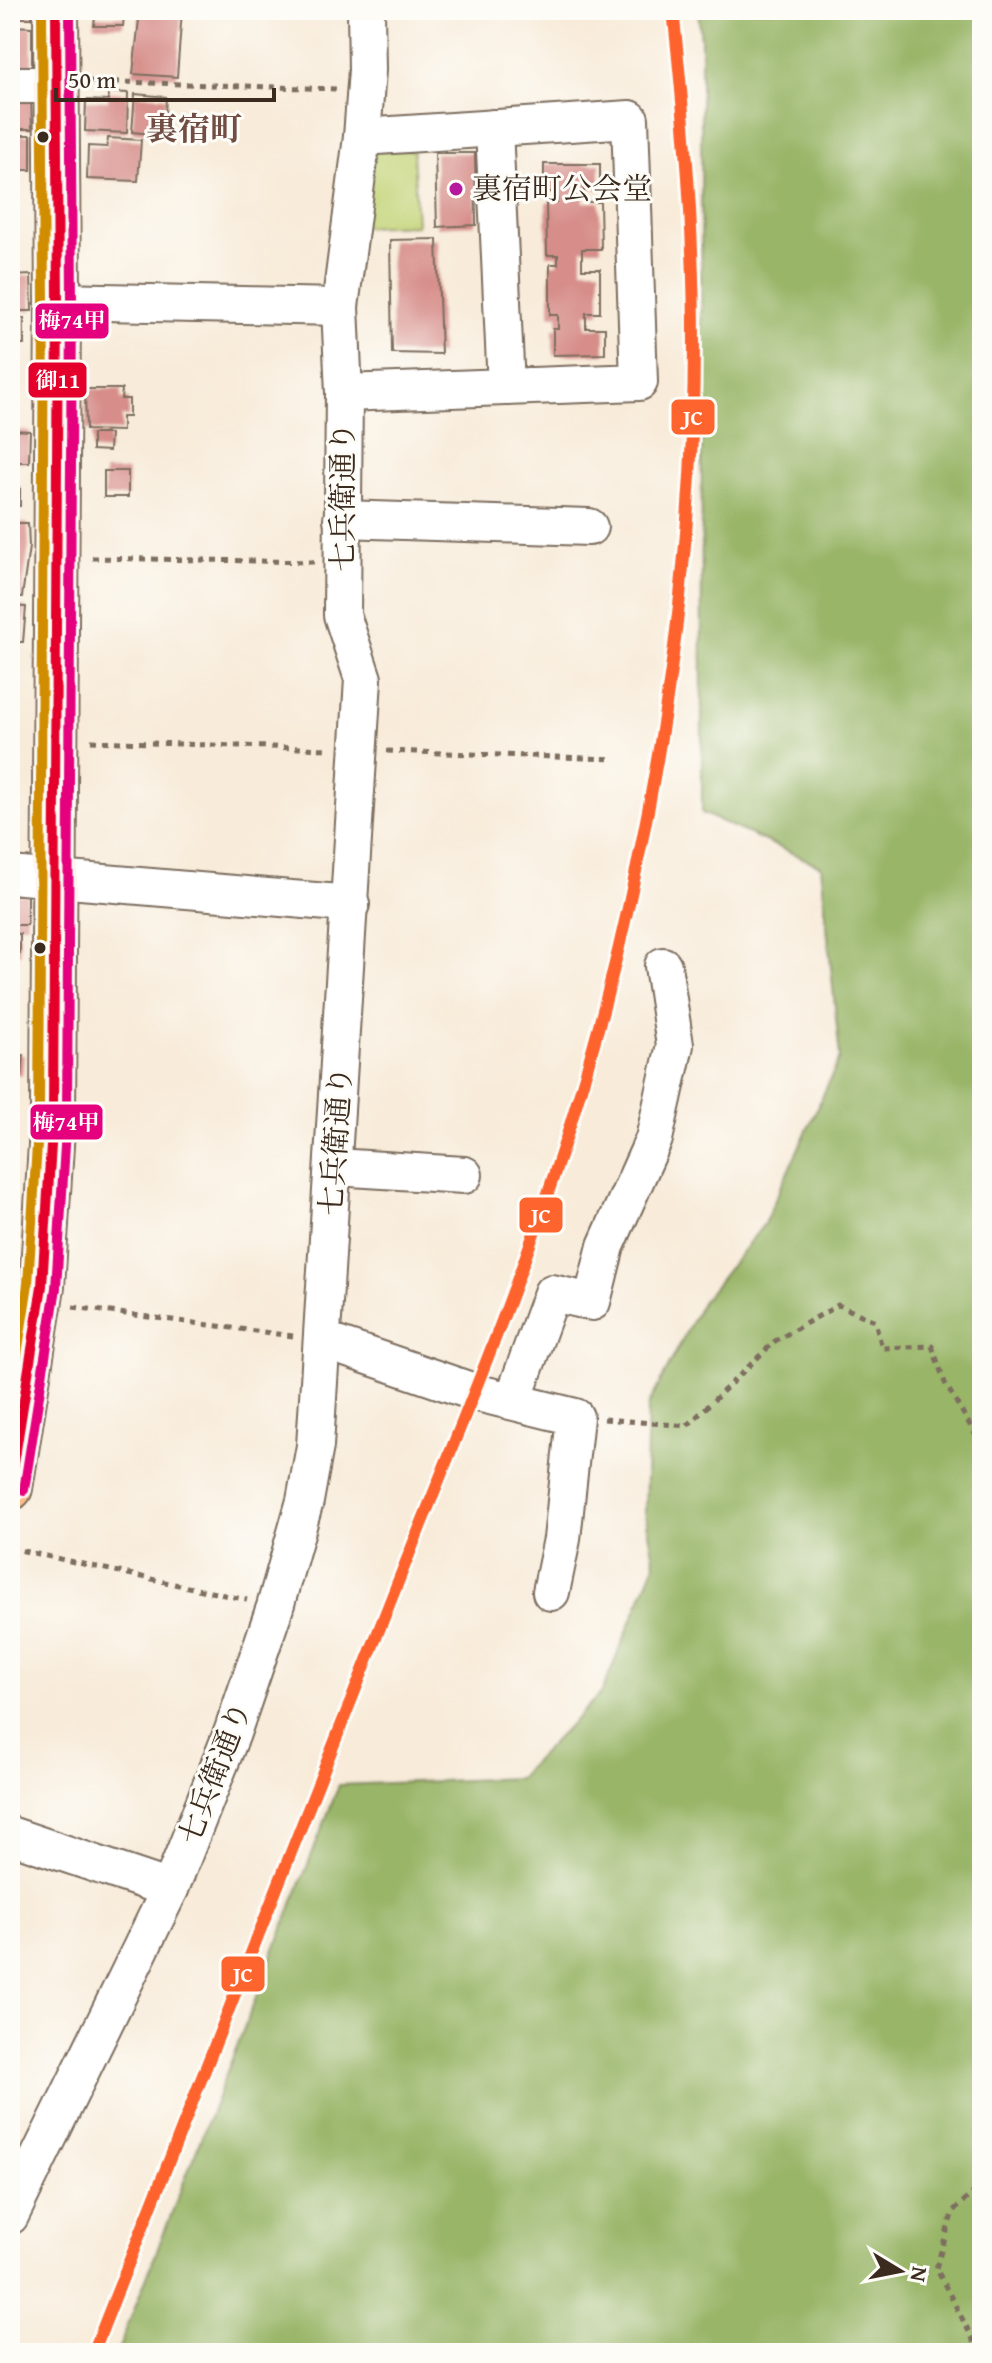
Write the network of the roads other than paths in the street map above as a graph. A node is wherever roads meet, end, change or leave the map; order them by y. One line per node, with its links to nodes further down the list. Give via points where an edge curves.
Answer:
1 (56, 10): 4 (highway)
2 (366, 10): 6 (street, 七兵衛通り)
3 (10, 85): 4 (street)
4 (56, 85): 7 (highway)
5 (494, 128): 6 (street); 9 (street); 9 (street, via 630,119 639,382)
6 (362, 137): 8 (street, 七兵衛通り)
7 (58, 301): 8 (street); 14 (highway)
8 (340, 307): 10 (street, 七兵衛通り)
9 (506, 387): 10 (street)
10 (344, 393): 11 (street, 七兵衛通り)
11 (342, 519): 12 (street); 15 (street, 七兵衛通り, via 342,615 363,679)
12 (589, 527)
13 (10, 875): 14 (street)
14 (53, 877): 15 (street); 20 (highway, via 53,1114 40,1303)
15 (351, 904): 17 (street, 七兵衛通り)
16 (663, 966): 21 (street, via 675,1045 654,1139 606,1246 592,1302 552,1293)
17 (335, 1167): 18 (street); 19 (street, 七兵衛通り)
18 (464, 1175)
19 (322, 1340): 21 (street, via 474,1392); 25 (street, 七兵衛通り, via 315,1446 305,1501 232,1733)
20 (22, 1345): 22 (highway)
21 (513, 1400): 23 (street, via 575,1417)
22 (10, 1488)
23 (551, 1592)
24 (10, 1835): 25 (street)
25 (170, 1889): 26 (street, 七兵衛通り)
26 (10, 2216)

